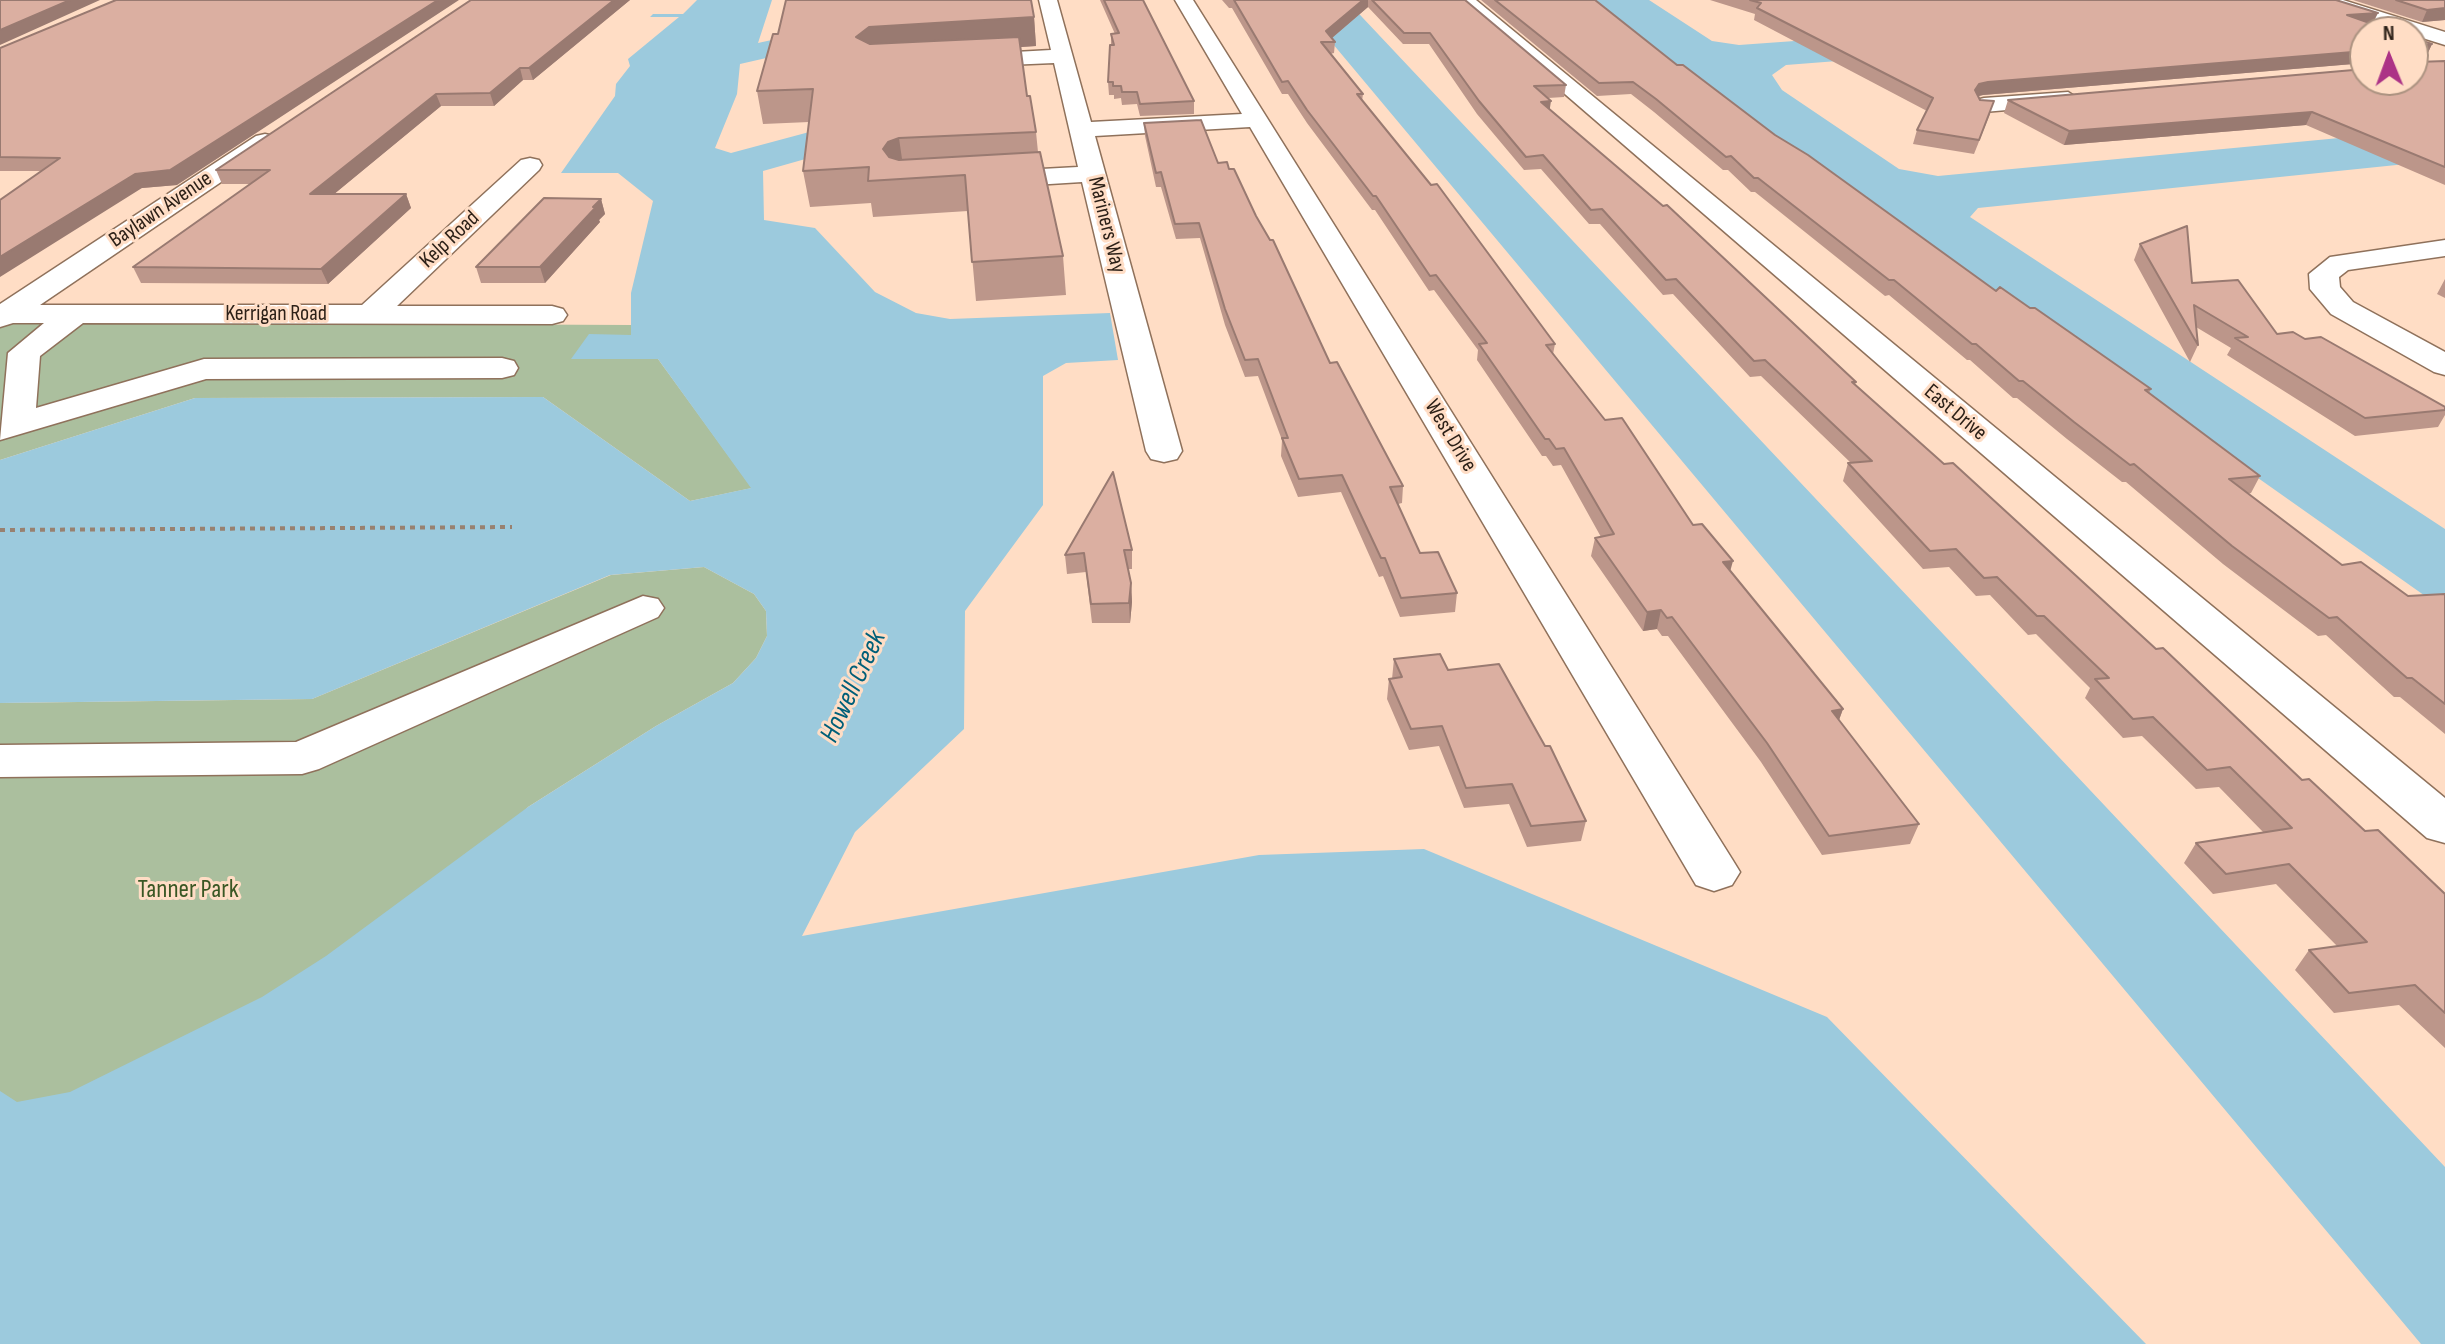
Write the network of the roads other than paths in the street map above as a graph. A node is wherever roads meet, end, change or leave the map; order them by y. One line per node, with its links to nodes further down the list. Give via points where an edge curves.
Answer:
1 (1048, 0): 6 (street, Mariners Way)
2 (1184, 0): 10 (street, West Drive)
3 (1465, 0): 27 (street, East Drive)
4 (2324, 0): 5 (street)
5 (2443, 38)
6 (1063, 56): 7 (street); 12 (street, Mariners Way)
7 (937, 63)
8 (2084, 97): 9 (street)
9 (1984, 105)
10 (1257, 120): 12 (street); 28 (street, West Drive)
11 (292, 123): 19 (street, Baylawn Avenue)
12 (1082, 130): 14 (street, Mariners Way)
13 (530, 165): 18 (street, Kelp Road)
14 (1093, 174): 15 (street); 24 (street, Mariners Way)
15 (967, 181)
16 (2445, 248): 21 (street, via 2340,263 2324,274 2325,289 2342,308)
17 (76, 314): 18 (street, Kerrigan Road); 19 (street, Kerrigan Road); 23 (street, via 24,353)
18 (371, 314): 20 (street, Kerrigan Road)
19 (2, 315)
20 (552, 315)
21 (2445, 365)
22 (502, 368): 23 (street, via 204,369)
23 (9, 427)
24 (1164, 451)
25 (643, 608): 26 (street, via 302,758)
26 (0, 761)
27 (2445, 825)
28 (1714, 872)

